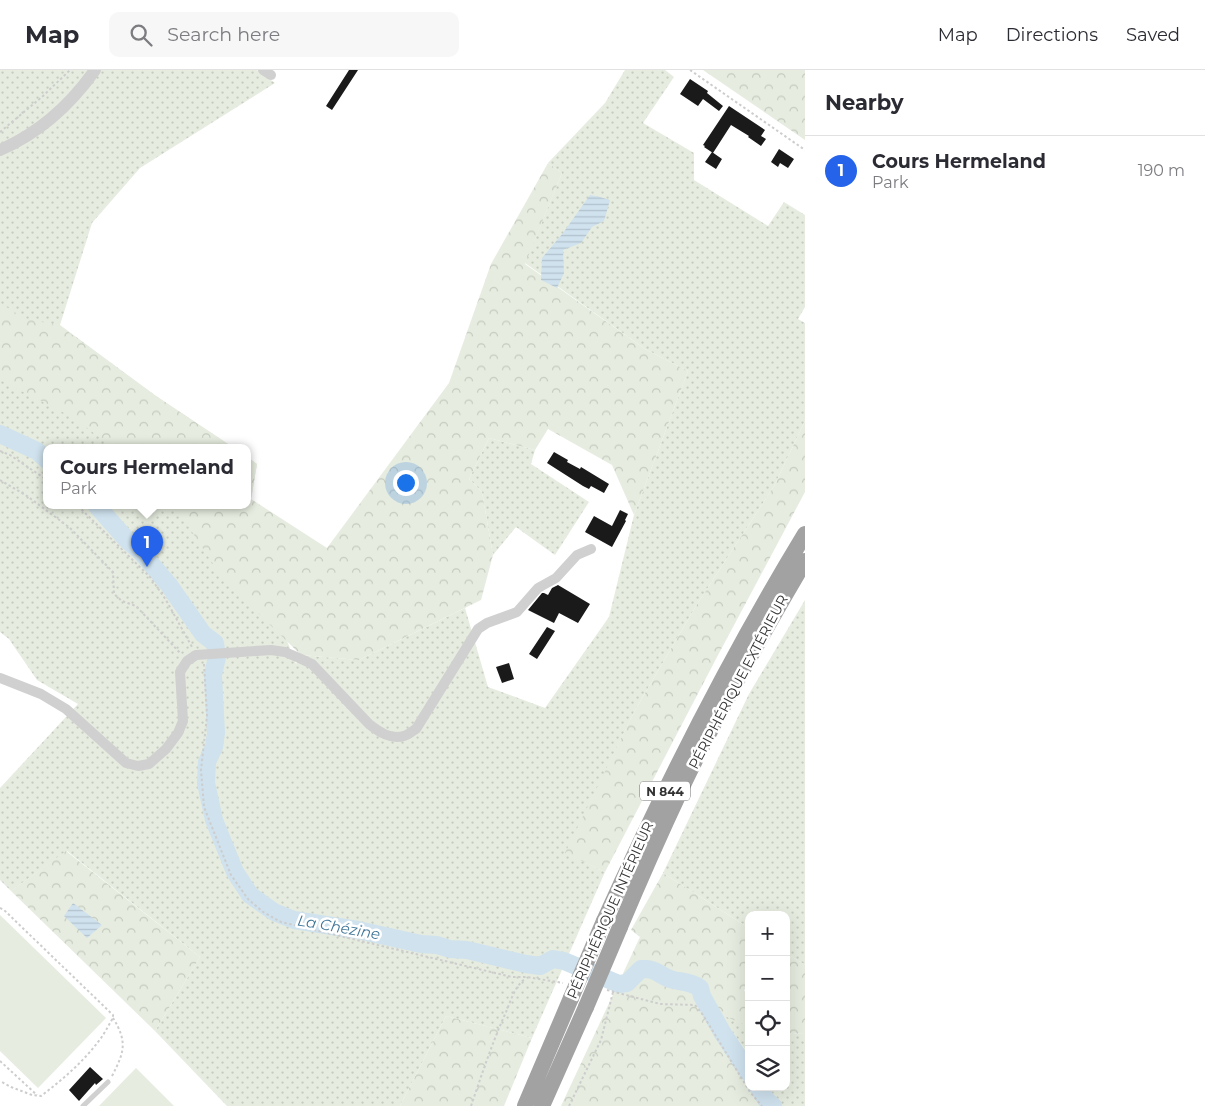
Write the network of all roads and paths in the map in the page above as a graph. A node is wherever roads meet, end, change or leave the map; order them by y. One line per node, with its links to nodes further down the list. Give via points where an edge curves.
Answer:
1 (70, 70): 4 (path)
2 (95, 70): 5 (street, via 66,105 45,123)
3 (690, 70): 6 (path)
4 (0, 132)
5 (0, 150)
6 (805, 150)
7 (0, 450): 8 (path)
8 (43, 477)
9 (0, 480): 10 (path)
10 (43, 507)
11 (45, 509): 18 (path, via 70,528 113,572 114,594 136,606)
12 (81, 509): 18 (path, via 150,577)
13 (805, 534): 23 (highway, PÉRIPHÉRIQUE INTÉRIEUR / N 844, bridge, via 710,700)
14 (591, 548): 18 (street, via 577,556 556,578 538,588 517,612 478,629 416,729 405,736 391,736 378,731 312,664 285,652 222,652)
15 (805, 561): 17 (highway, PÉRIPHÉRIQUE EXTÉRIEUR / N 844)
16 (805, 579): 17 (highway, via 798,589)
17 (787, 591): 33 (highway, PÉRIPHÉRIQUE EXTÉRIEUR / N 844, bridge, via 706,739 664,826)
18 (196, 657): 19 (street, via 180,672 183,721 178,733 149,764 138,766 126,763 66,709 41,694); 21 (path, via 206,716 202,770 204,807 231,875 248,899 281,922 512,977)
19 (0, 678)
20 (0, 908): 25 (path)
21 (527, 977): 23 (path); 31 (path, via 516,990 492,1042)
22 (599, 989): 24 (path)
23 (571, 992): 32 (highway, PÉRIPHÉRIQUE INTÉRIEUR / N 844)
24 (613, 992): 34 (path, via 601,1040); 35 (path, via 660,1004 694,1005)
25 (113, 1018): 28 (path, via 123,1040 123,1053); 29 (path, via 100,1040 73,1070 41,1096)
26 (0, 1061): 29 (path)
27 (0, 1081): 29 (path)
28 (108, 1082): 30 (lane)
29 (37, 1095)
30 (84, 1106)
31 (471, 1106)
32 (525, 1106)
33 (542, 1106)
34 (569, 1106)
35 (762, 1106)

